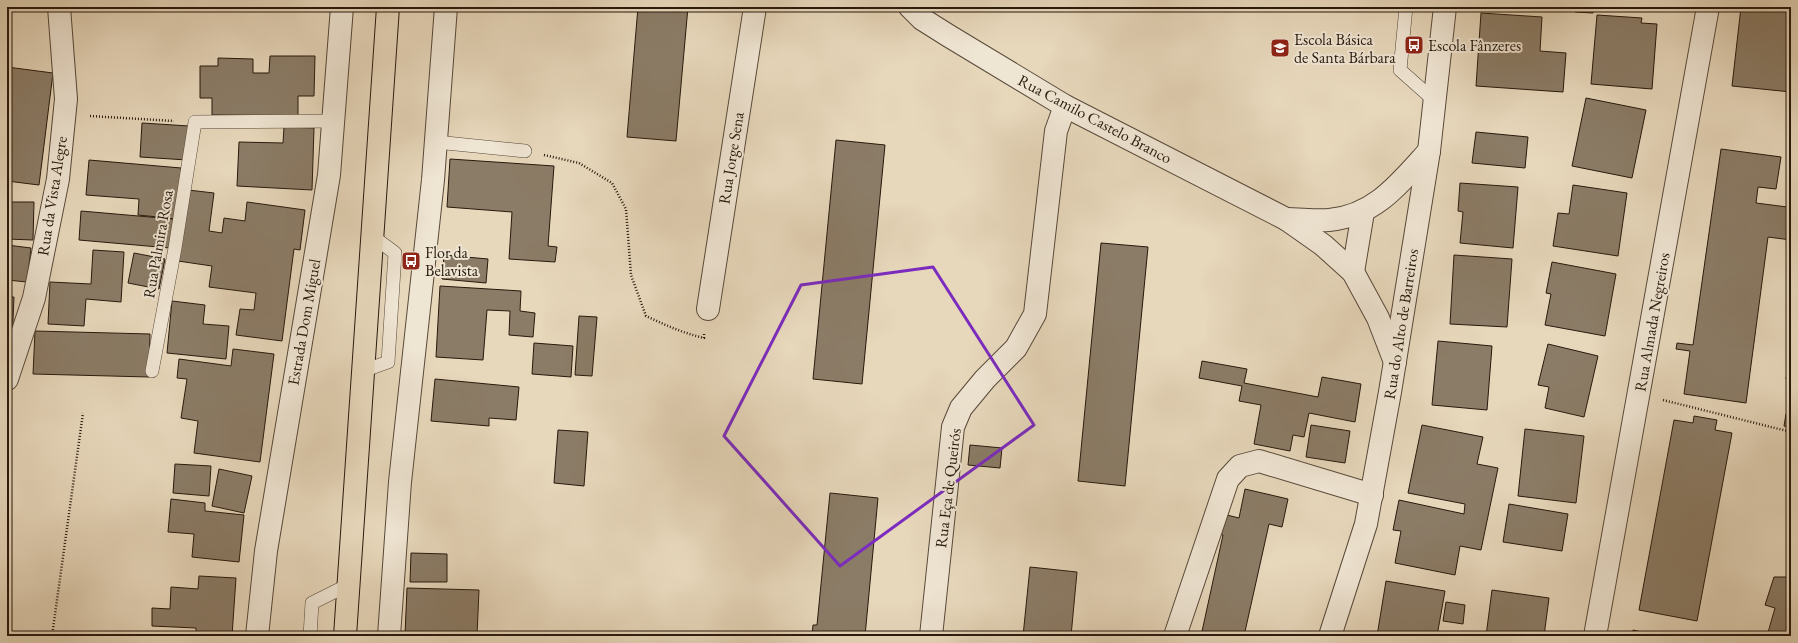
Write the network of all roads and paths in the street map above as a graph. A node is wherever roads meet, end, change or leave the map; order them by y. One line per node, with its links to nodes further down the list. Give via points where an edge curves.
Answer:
1 (59, 7): 12 (street, Rua da Vista Alegre, via 66,99)
2 (342, 7): 13 (street, Estrada Dom Miguel)
3 (388, 7): 29 (main road)
4 (446, 7): 15 (street)
5 (755, 7): 21 (street, Rua Jorge Sena)
6 (910, 7): 11 (street, Rua Camilo Castelo Branco, via 922,19)
7 (1406, 7): 10 (lane, via 1400,70)
8 (1445, 7): 10 (street, Rua do Alto de Barreiros)
9 (1708, 7): 25 (street, Rua Almada Negreiros)
10 (1436, 102): 17 (street, Rua do Alto de Barreiros)
11 (1065, 106): 19 (street, Rua Camilo Castelo Branco); 35 (street, Rua Eça de Queirós, via 1056,131 1035,314 1016,348 985,378 961,408 953,427)
12 (64, 114): 14 (path); 24 (street, Rua da Vista Alegre, via 58,179 34,298)
13 (333, 121): 14 (lane); 31 (street, Estrada Dom Miguel, via 329,175 266,551)
14 (195, 122): 23 (lane, Rua Palmira Rosa)
15 (436, 142): 16 (lane); 34 (street, via 400,482)
16 (525, 151): 21 (path, via 579,163 612,183 626,209 631,275 646,316 664,325 704,338)
17 (1429, 151): 18 (street, Rua Camilo Castelo Branco, via 1392,193); 22 (street, Rua do Alto de Barreiros)
18 (1362, 212): 19 (street, Rua Camilo Castelo Branco, via 1329,220); 20 (street)
19 (1286, 219): 20 (street, Rua Camilo Castelo Branco, via 1323,245)
20 (1353, 272): 22 (street, Rua Camilo Castelo Branco, via 1378,318)
21 (708, 309)
22 (1395, 362): 28 (street, Rua do Alto de Barreiros)
23 (152, 371)
24 (7, 379)
25 (1639, 394): 27 (path); 38 (street, Rua Almada Negreiros)
26 (83, 413): 30 (path)
27 (1791, 432)
28 (1372, 495): 36 (street, via 1259,461 1240,466 1228,479); 37 (street, Rua do Alto de Barreiros, via 1366,524)
29 (348, 585): 32 (lane, via 312,603); 33 (main road)
30 (52, 636)
31 (257, 636)
32 (310, 636)
33 (345, 636)
34 (389, 636)
35 (931, 636)
36 (1175, 636)
37 (1330, 636)
38 (1595, 636)

